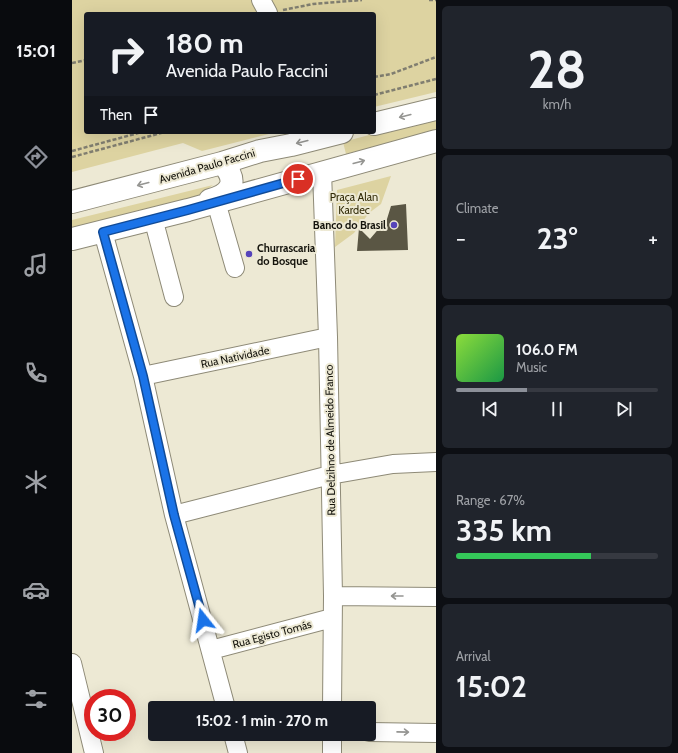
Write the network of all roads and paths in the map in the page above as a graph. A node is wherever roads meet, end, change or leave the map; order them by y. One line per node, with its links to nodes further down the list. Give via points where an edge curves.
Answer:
1 (362, 0): 4 (path)
2 (429, 0): 3 (path)
3 (436, 0)
4 (264, 7)
5 (436, 57): 8 (path, via 391,74)
6 (84, 60): 7 (path)
7 (72, 63)
8 (376, 77)
9 (436, 79): 10 (path)
10 (376, 94)
11 (436, 109): 12 (main road, one-way to 12)
12 (376, 124)
13 (135, 134): 18 (path)
14 (158, 134): 19 (path)
15 (333, 134): 20 (main road, Avenida Paulo Faccini, one-way to 20, via 260,151)
16 (339, 134): 21 (main road, via 327,151)
17 (436, 141): 21 (main road, one-way to 17)
18 (72, 151)
19 (72, 157)
20 (222, 163): 22 (main road, Avenida Paulo Faccini, one-way to 22); 24 (main road, via 229,171 232,182 226,192 221,197 196,204)
21 (322, 172): 23 (main road); 30 (street, Rua Delzihno de Almeido Franco)
22 (72, 202)
23 (216, 202): 24 (main road); 28 (street)
24 (188, 210): 25 (main road)
25 (153, 218): 26 (main road); 29 (street)
26 (103, 232): 27 (main road); 31 (street)
27 (72, 239)
28 (235, 268)
29 (174, 297)
30 (328, 337): 31 (street, Rua Natividade); 33 (street, Rua Delzihno de Almeido Franco)
31 (143, 376): 34 (street)
32 (436, 462): 33 (street, via 393,464)
33 (330, 475): 34 (street); 35 (street, Rua Delzihno de Almeido Franco)
34 (174, 515): 38 (street)
35 (332, 596): 36 (street, one-way to 35); 37 (street, Rua Delzihno de Almeido Franco)
36 (436, 596)
37 (332, 618): 38 (street, Rua Egisto Tomás); 42 (street, Rua Delzihno de Almeido Franco)
38 (211, 650): 41 (street)
39 (72, 662): 40 (street)
40 (75, 685): 47 (street)
41 (224, 701)
42 (332, 701)
43 (376, 732): 44 (street, one-way to 44)
44 (436, 733)
45 (235, 741): 48 (street)
46 (332, 741): 49 (street)
47 (94, 753)
48 (238, 753)
49 (332, 753)

